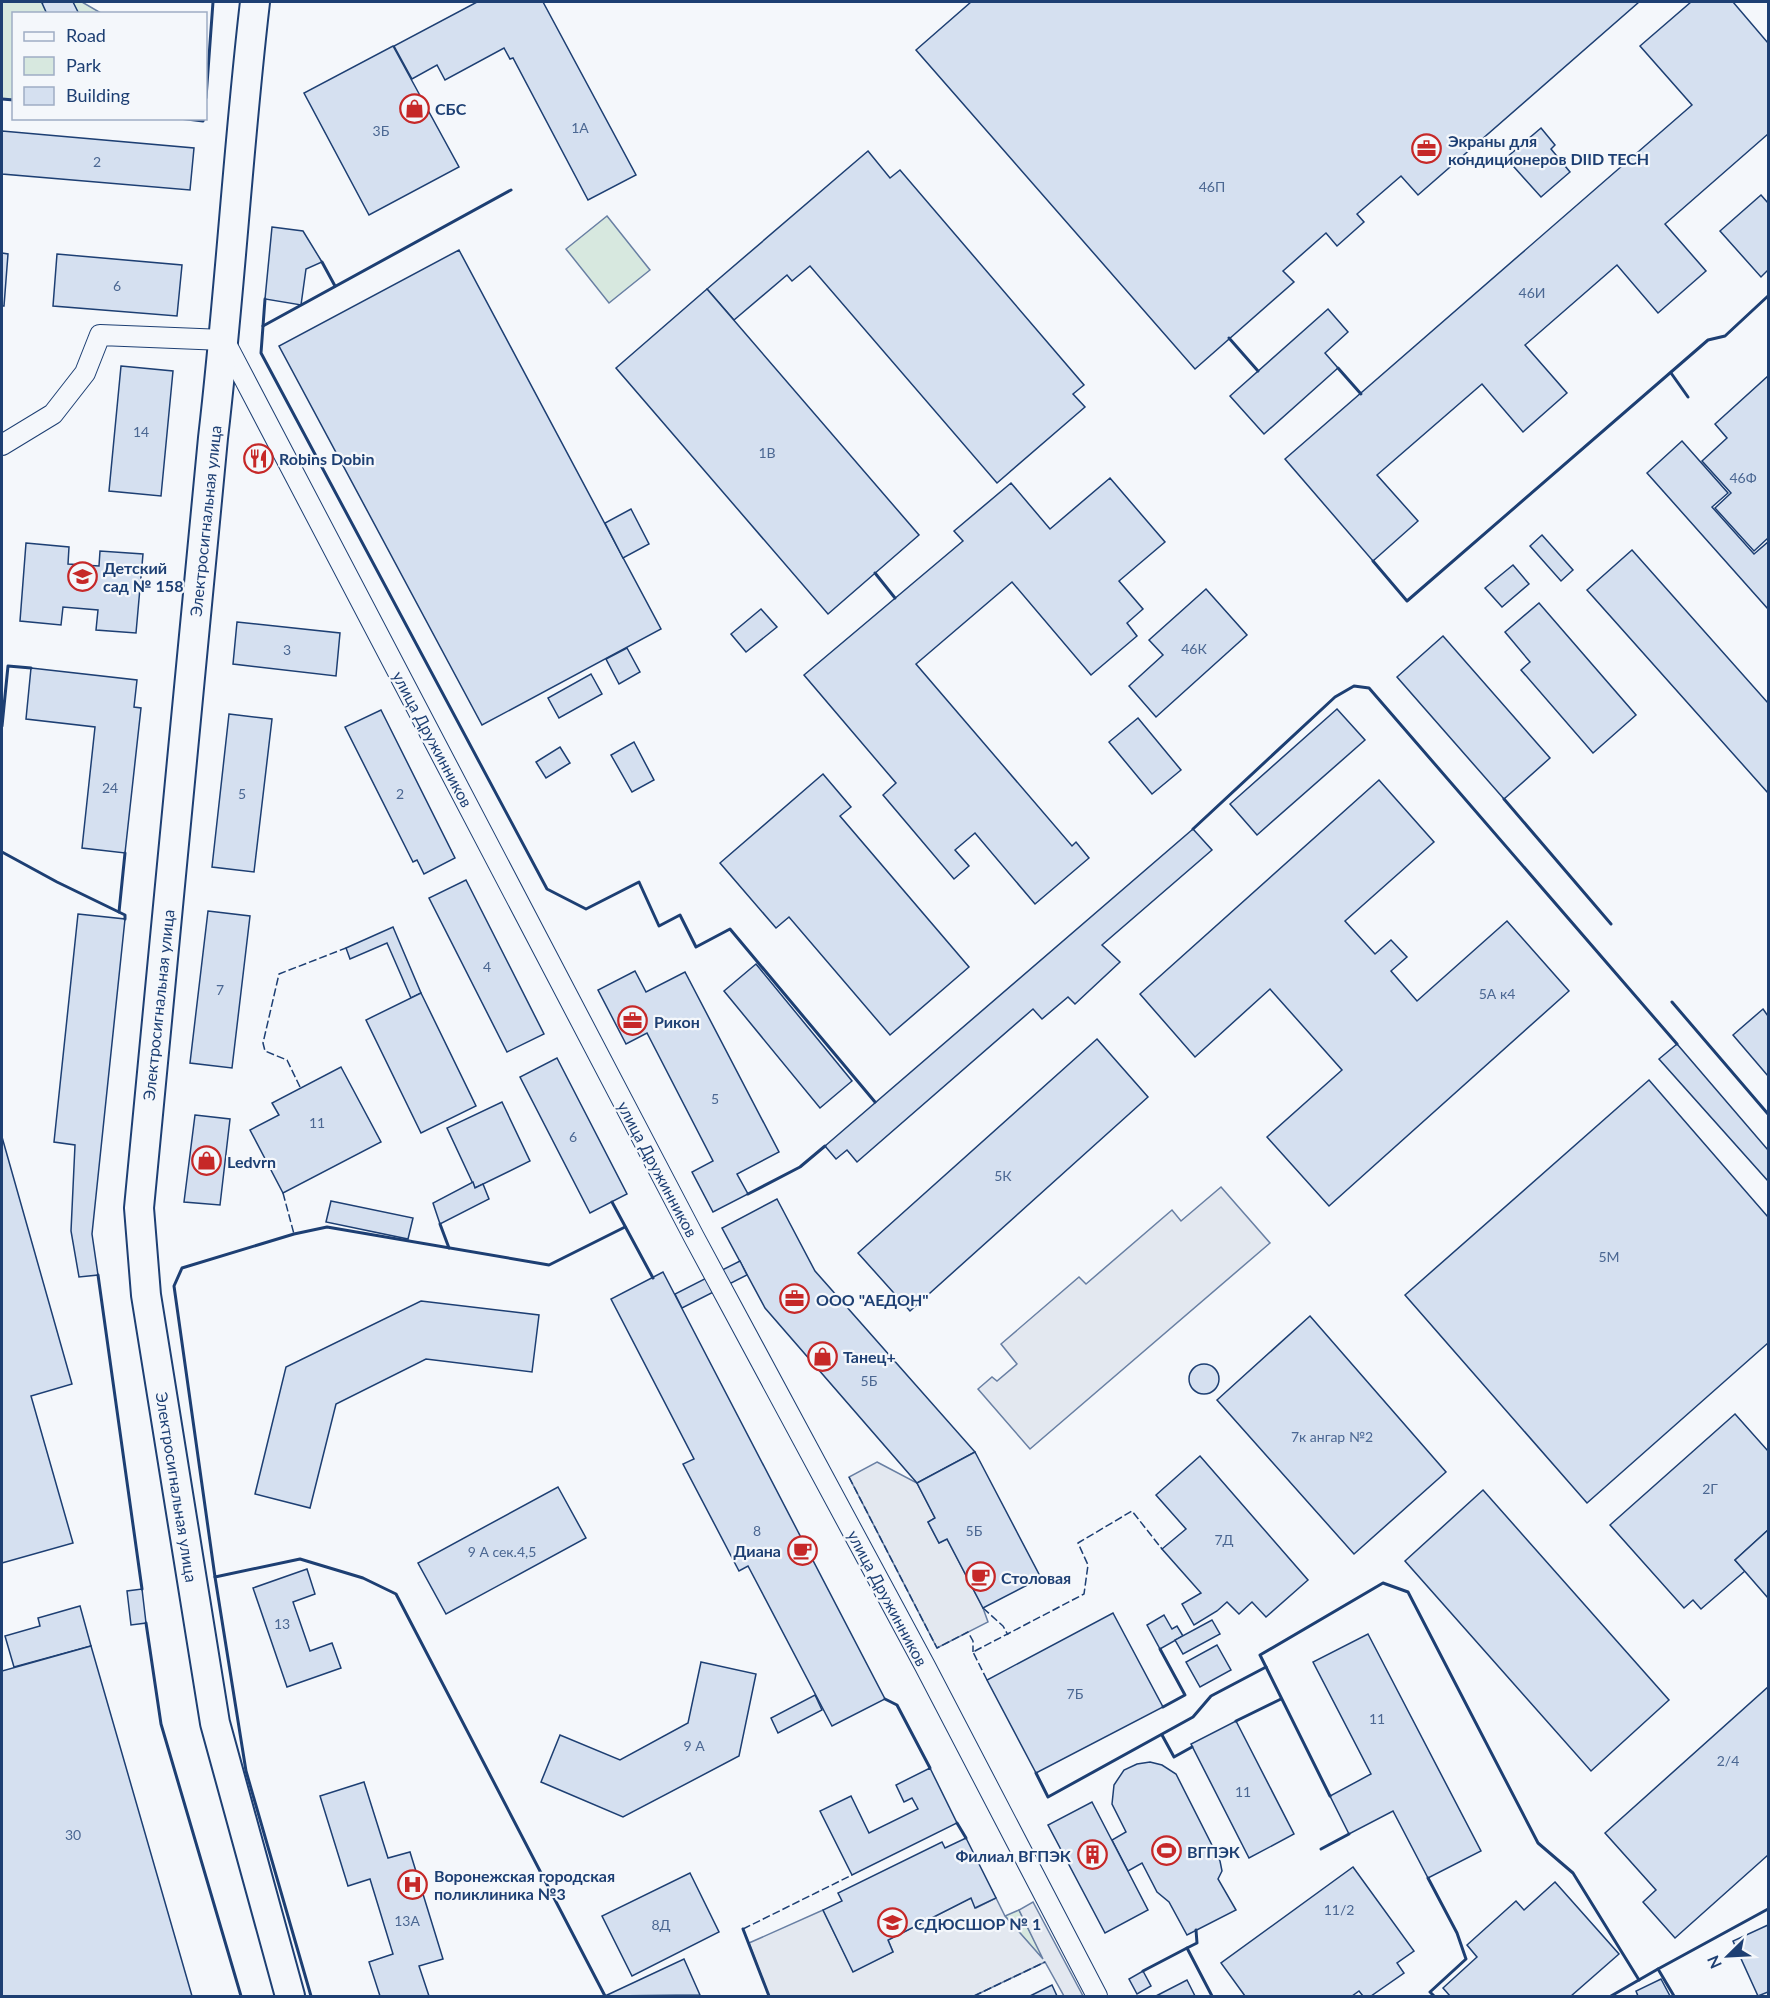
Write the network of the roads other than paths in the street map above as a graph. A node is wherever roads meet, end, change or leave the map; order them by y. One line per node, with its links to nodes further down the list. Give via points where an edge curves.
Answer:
1 (255, 2): 2 (street, Электросигнальная улица)
2 (224, 340): 3 (street, via 100,335 85,373 53,414); 4 (street, Электросигнальная улица, via 139,1208 146,1295 214,1723); 5 (street, улица Дружинников)
3 (2, 445)
4 (290, 1996)
5 (1097, 1996)

